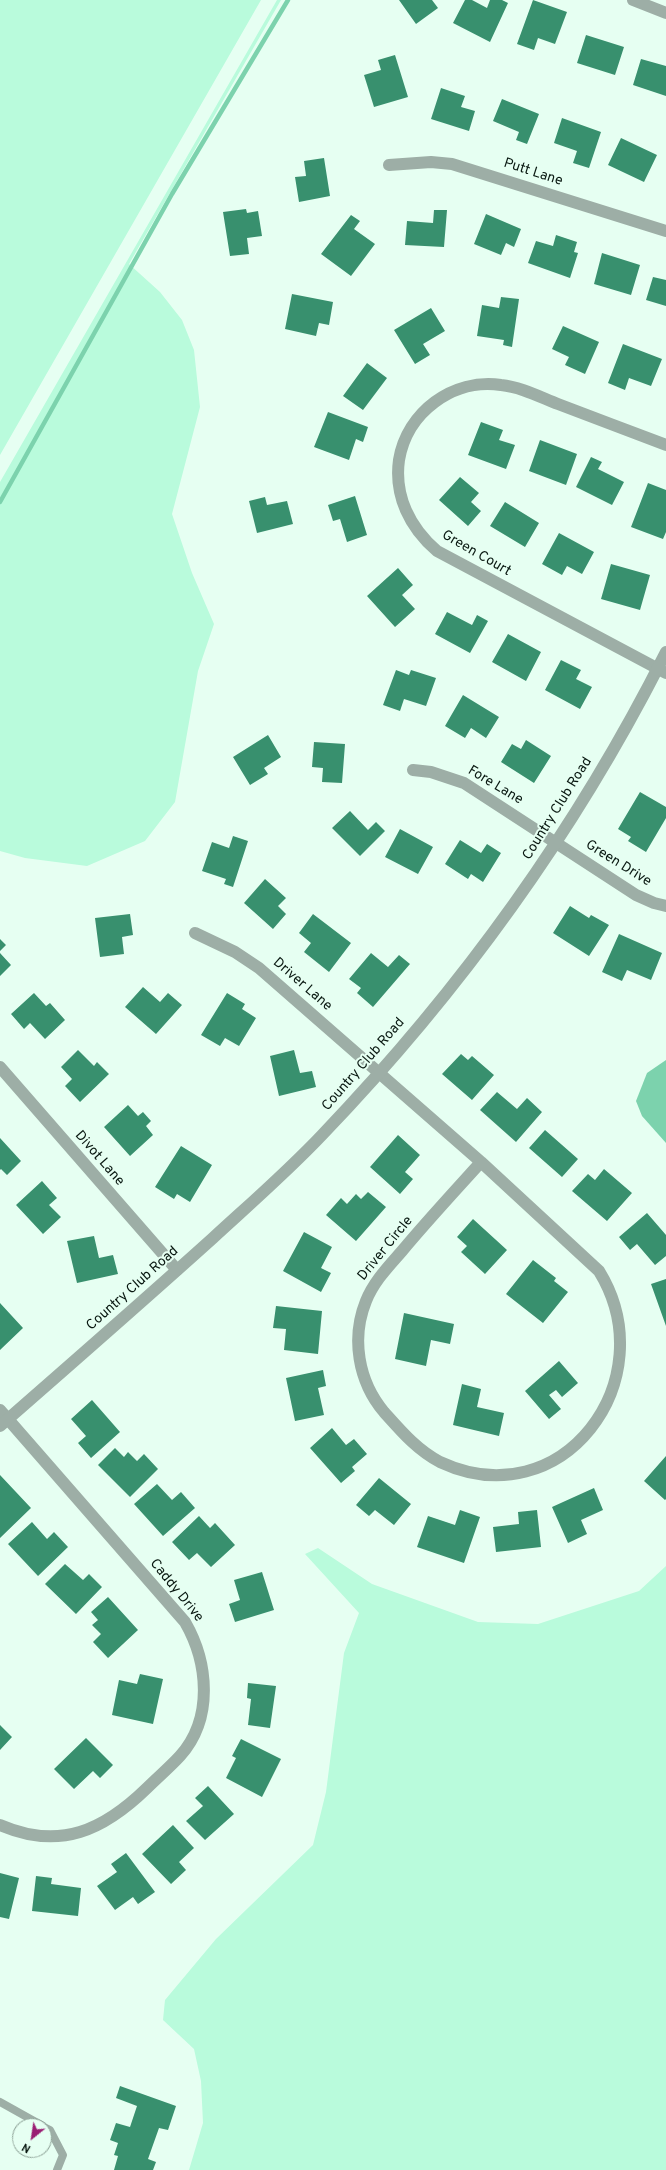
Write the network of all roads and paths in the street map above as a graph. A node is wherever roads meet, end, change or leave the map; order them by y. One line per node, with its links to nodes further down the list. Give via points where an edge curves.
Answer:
1 (633, 0): 2 (street)
2 (666, 13)
3 (389, 165): 4 (street, Putt Lane, via 424,162 452,164)
4 (666, 231)
5 (666, 445): 7 (street, Green Court, via 515,388 480,384 446,394 424,411 402,447 398,473 401,498 408,516 418,533 436,551)
6 (666, 652): 7 (street, Country Club Road)
7 (662, 670): 9 (street, Country Club Road)
8 (413, 770): 9 (street, Fore Lane, via 436,773 464,783)
9 (556, 843): 10 (street, Green Drive, via 636,895); 13 (street, Country Club Road, via 522,893 453,984)
10 (666, 906)
11 (195, 933): 13 (street, Driver Lane, via 235,952 259,968)
12 (0, 1068): 15 (street, Divot Lane)
13 (380, 1072): 14 (street, Driver Circle); 15 (street, Country Club Road, via 316,1141)
14 (481, 1162): 14 (street, Driver Circle, via 599,1271 612,1292 624,1326 624,1362 617,1391 601,1422 590,1436 562,1458 529,1471 512,1474 494,1475 457,1468 423,1451 408,1439 372,1396 361,1369 359,1355 359,1327 373,1287)
15 (177, 1270): 17 (street, Country Club Road)
16 (0, 1410): 17 (street, Caddy Drive)
17 (4, 1423): 18 (street, Caddy Drive, via 185,1622 199,1650 204,1681 201,1713 190,1742 181,1755 120,1812 103,1823 68,1836 23,1833)
18 (0, 1825)
19 (0, 2102): 20 (lane)
20 (29, 2118)
21 (52, 2134): 22 (lane, via 63,2155)
22 (57, 2170)

